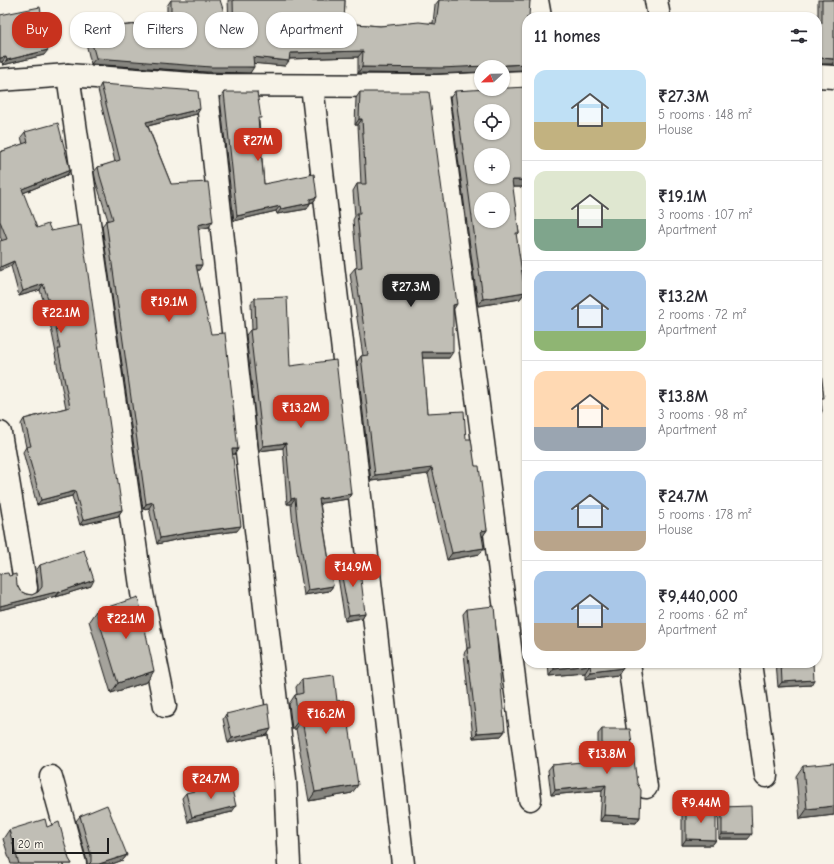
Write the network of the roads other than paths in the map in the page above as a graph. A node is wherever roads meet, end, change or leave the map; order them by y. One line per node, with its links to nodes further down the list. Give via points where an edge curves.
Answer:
1 (537, 0): 3 (street)
2 (656, 0): 4 (street)
3 (539, 12)
4 (658, 12)
5 (68, 75): 8 (street); 12 (street); 19 (street, via 142,593)
6 (822, 76): 7 (street)
7 (834, 76)
8 (0, 80)
9 (522, 82): 10 (street)
10 (510, 83)
11 (474, 84): 14 (street)
12 (206, 85): 13 (street); 25 (street, via 285,779)
13 (312, 86): 14 (street); 26 (street)
14 (436, 86): 23 (street)
15 (0, 433): 16 (street)
16 (26, 588)
17 (631, 668): 22 (street)
18 (751, 668): 20 (street)
19 (165, 706)
20 (766, 776)
21 (51, 777): 24 (street)
22 (646, 787)
23 (530, 799)
24 (75, 864)
25 (289, 864)
26 (403, 864)

